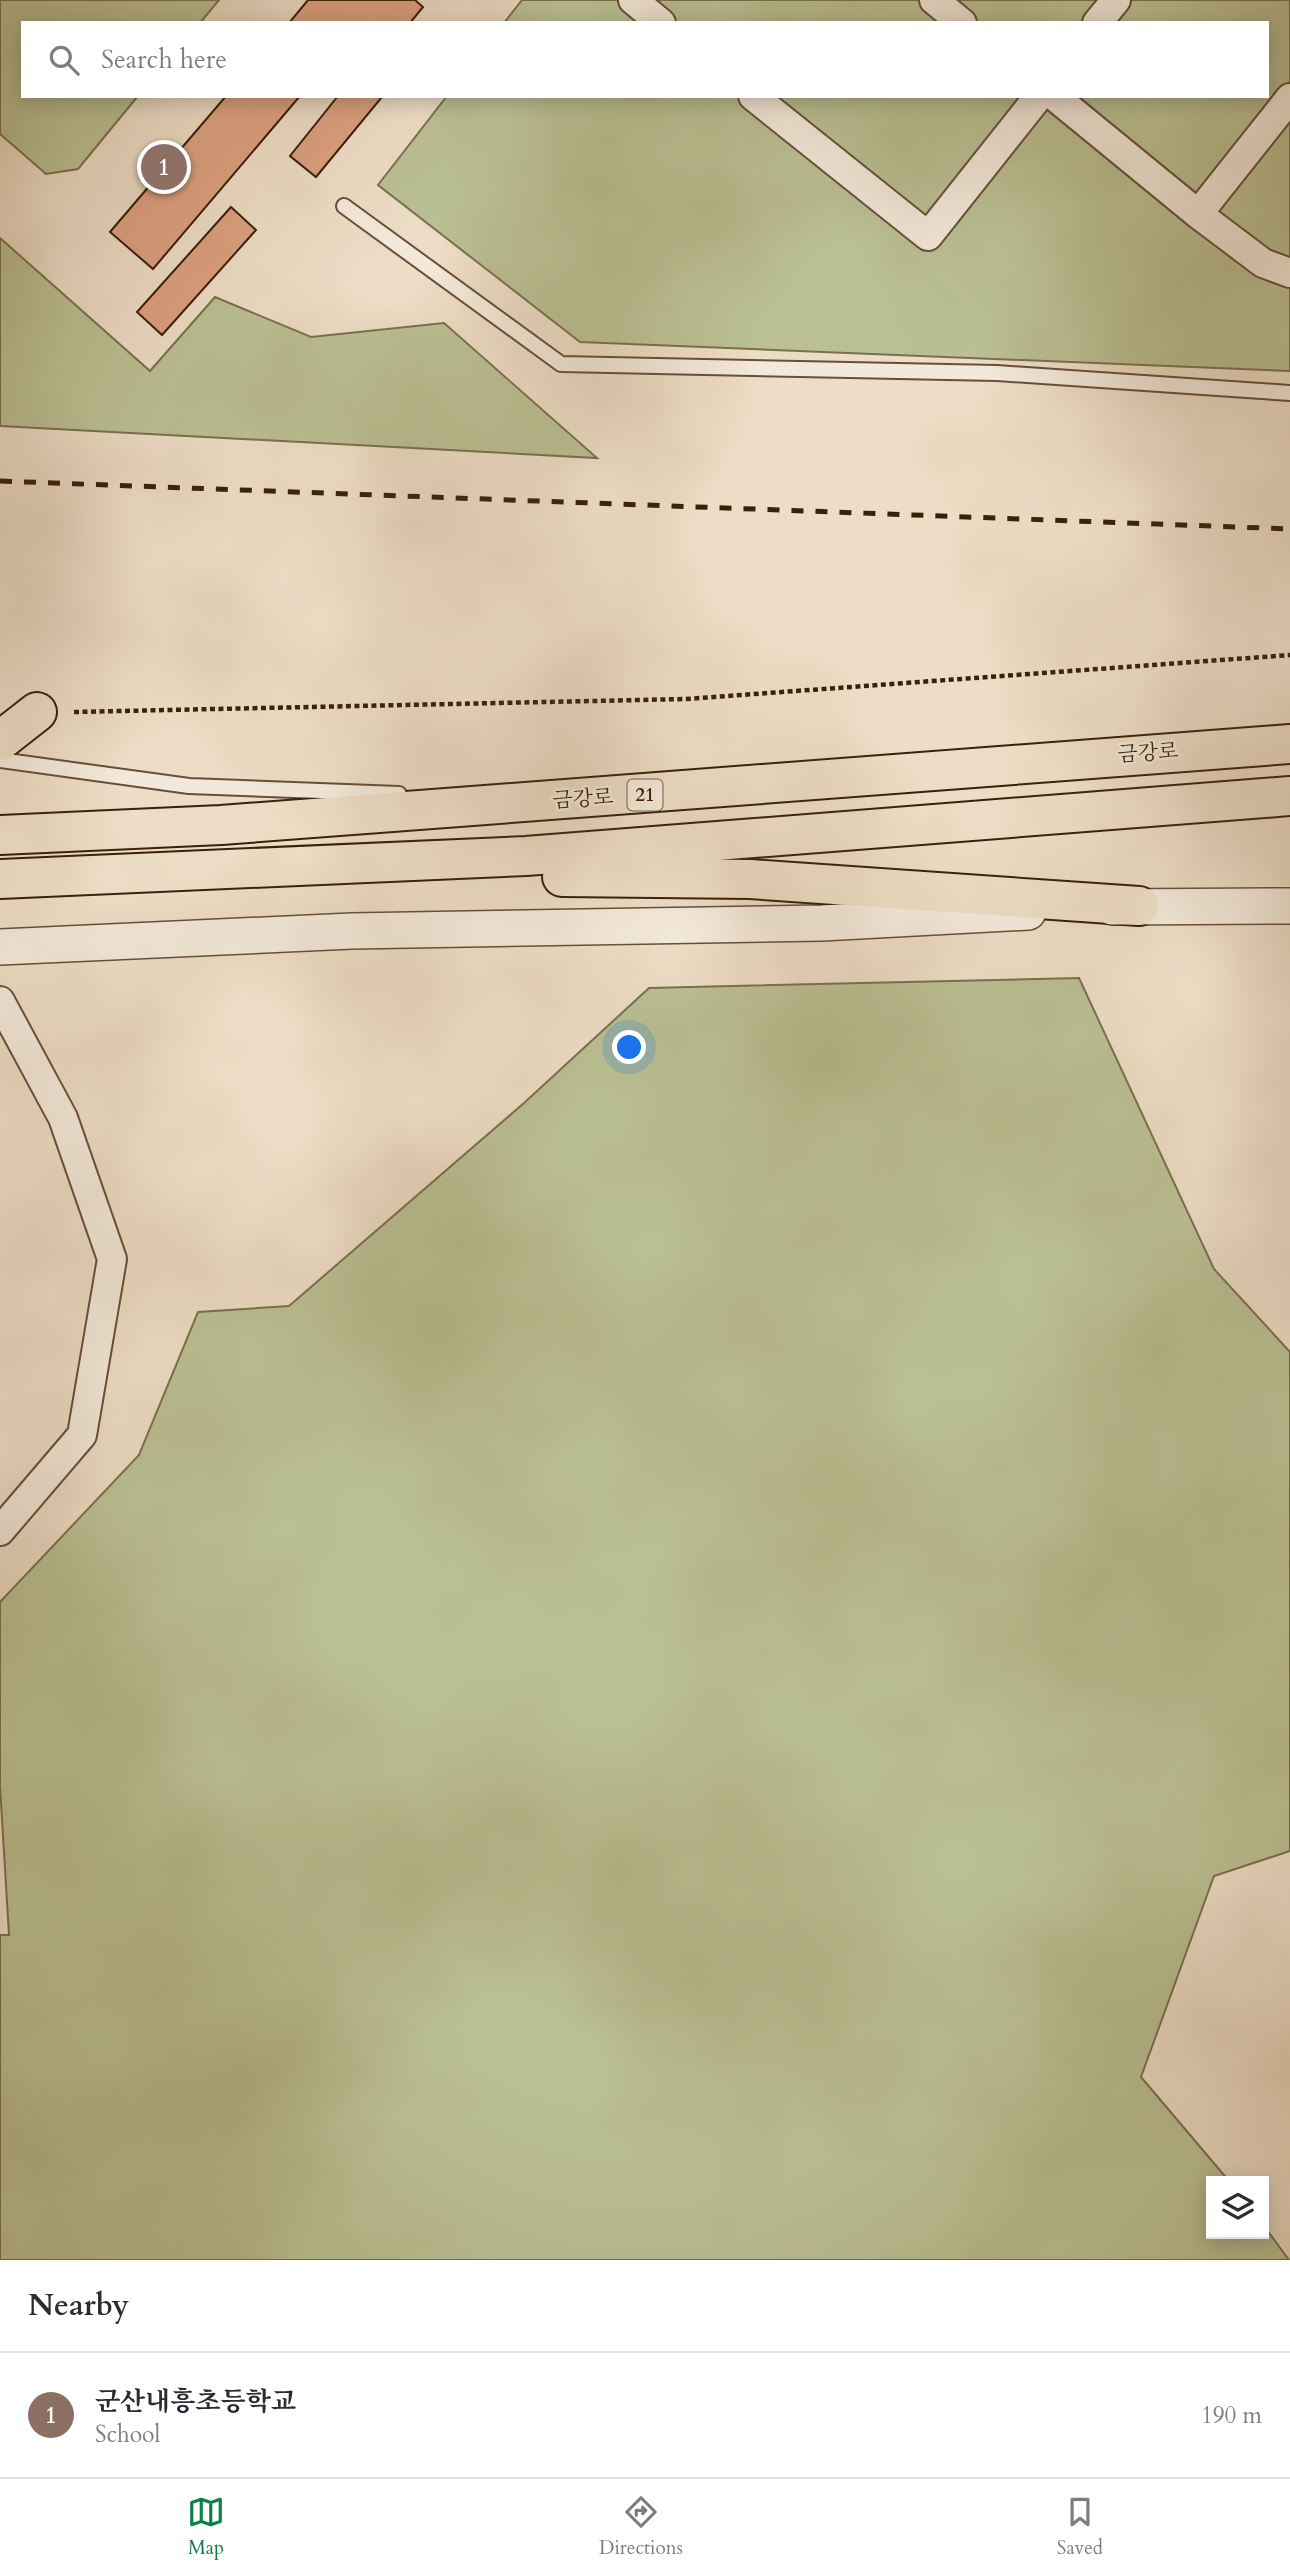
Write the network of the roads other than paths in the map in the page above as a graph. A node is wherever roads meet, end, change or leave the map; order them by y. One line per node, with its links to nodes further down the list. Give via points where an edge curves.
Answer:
1 (633, 0): 4 (street)
2 (933, 0): 5 (street)
3 (1115, 0): 6 (street)
4 (659, 21)
5 (959, 21)
6 (1099, 21)
7 (756, 98): 8 (street, via 928,236)
8 (1037, 98)
9 (1056, 98): 12 (street)
10 (1290, 98): 12 (street)
11 (344, 206): 14 (lane, via 561,364 997,373)
12 (1198, 214): 13 (street, via 1263,263)
13 (1290, 273)
14 (1290, 393)
15 (37, 712): 16 (highway)
16 (0, 741)
17 (1290, 744): 19 (highway, 금강로 / 21)
18 (0, 760): 19 (lane, via 189,786 392,794)
19 (653, 794): 21 (highway, 금강로 / 21, via 221,825)
20 (1290, 796): 22 (highway, via 526,856)
21 (0, 835)
22 (0, 879)
23 (0, 891): 24 (highway, via 103,893 613,876 831,883)
24 (1139, 906): 25 (street); 26 (street, via 822,923 352,931)
25 (1290, 906)
26 (0, 947)
27 (0, 1000): 28 (street, via 64,1118 112,1259 82,1435)
28 (0, 1531)

